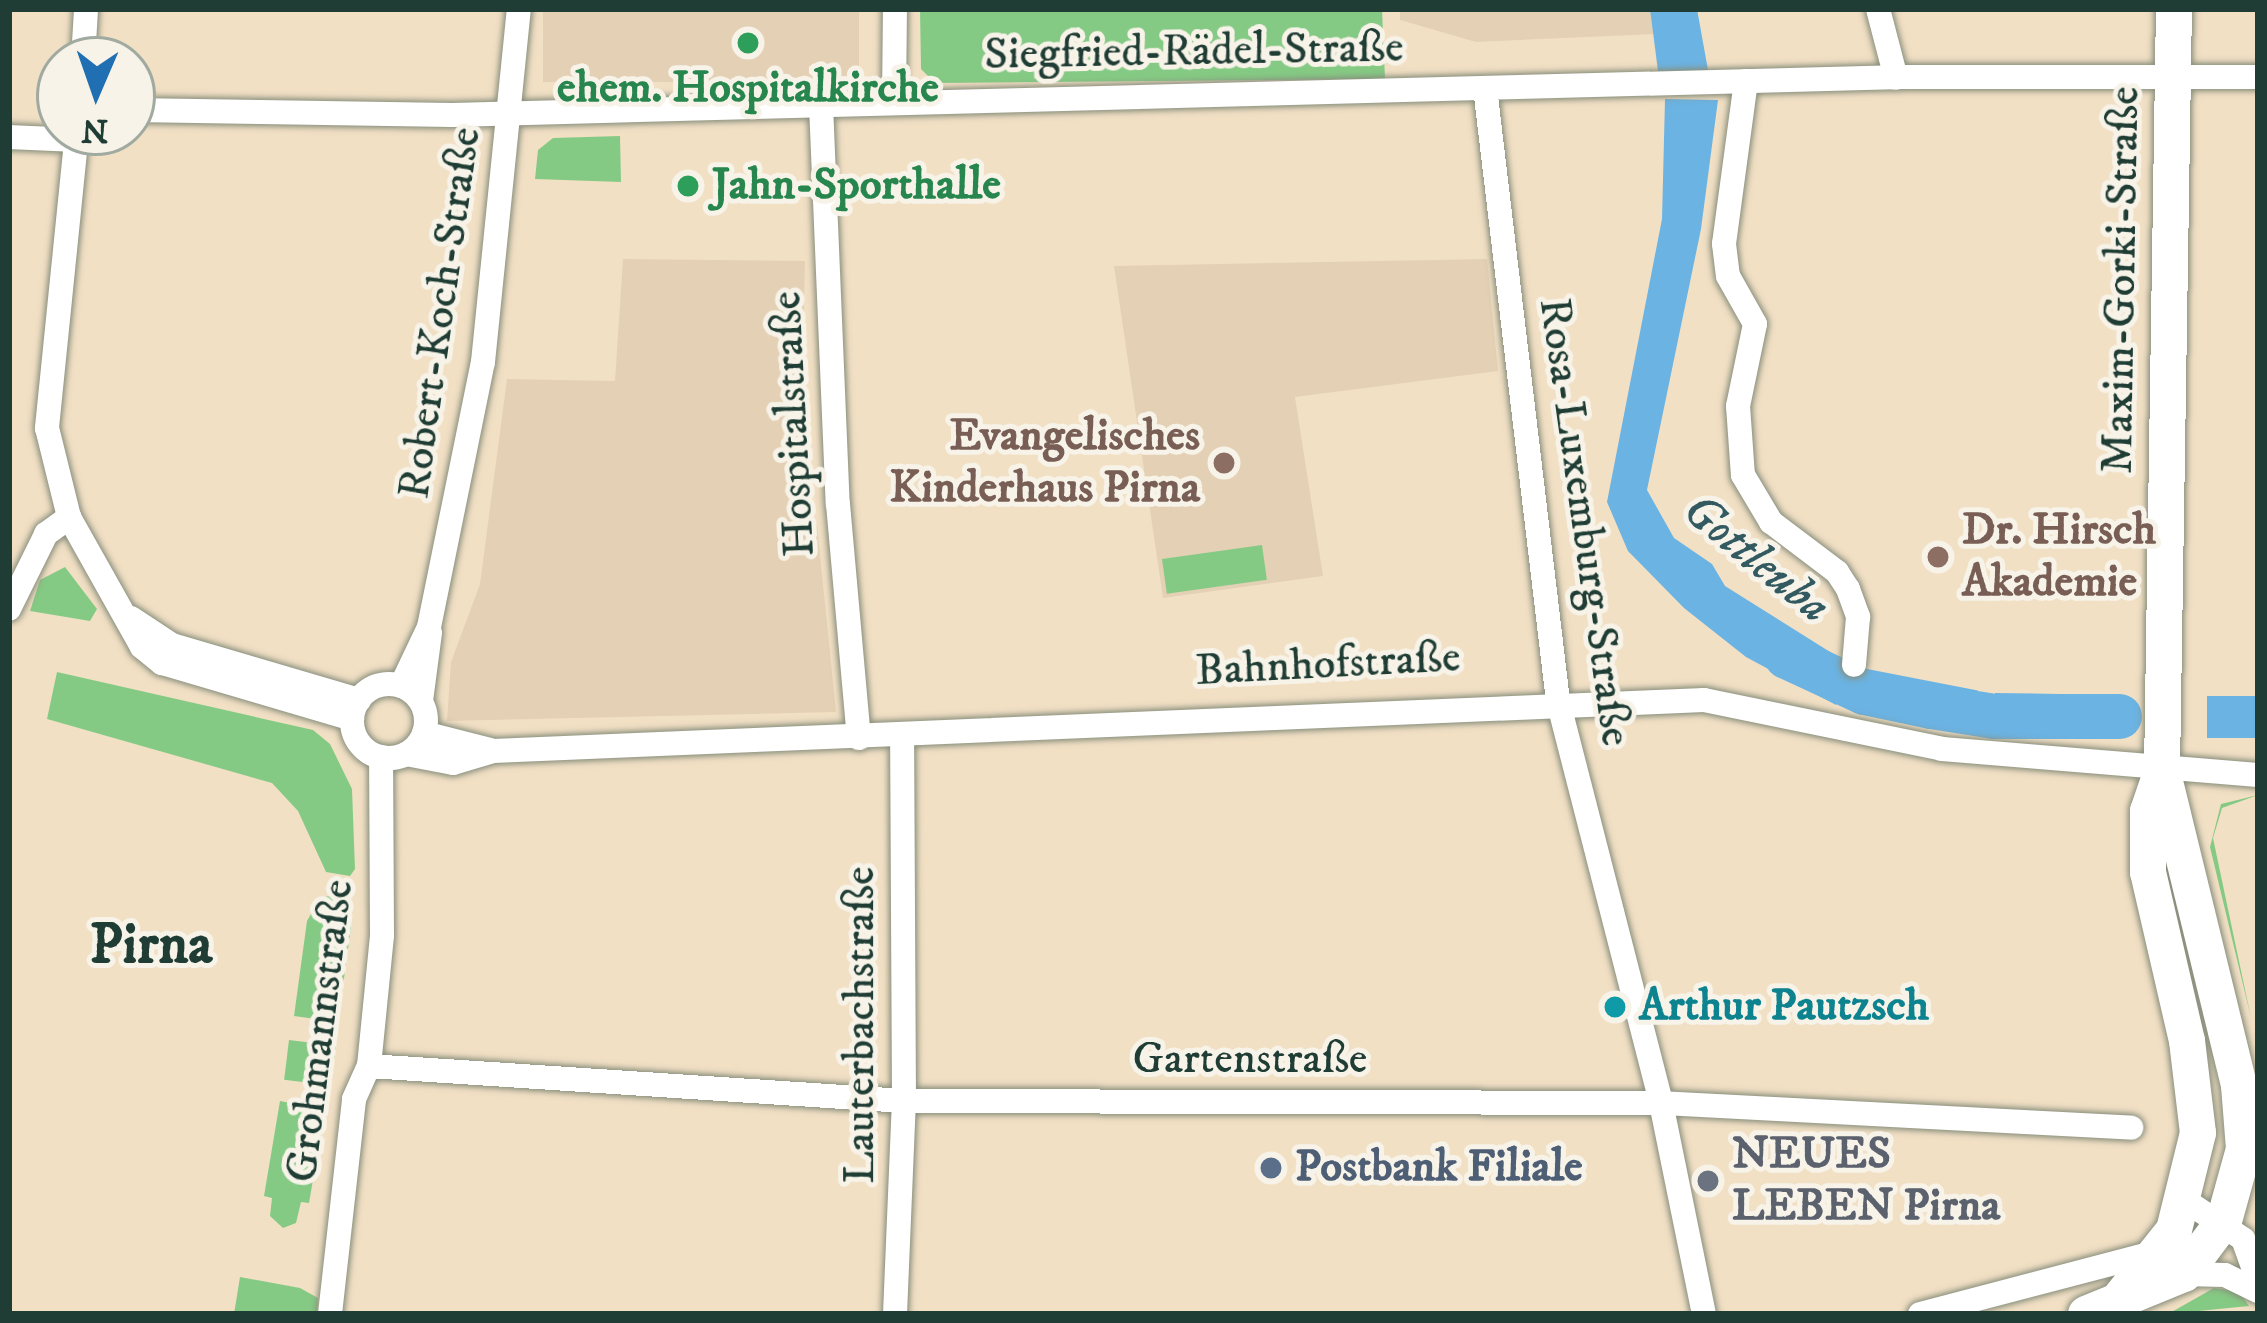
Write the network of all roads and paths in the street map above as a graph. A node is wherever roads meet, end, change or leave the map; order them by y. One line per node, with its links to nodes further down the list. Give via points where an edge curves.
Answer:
1 (519, 9): 13 (street, Robert-Koch-Straße)
2 (895, 9): 10 (street)
3 (1878, 9): 6 (street)
4 (2174, 9): 5 (main road, Maxim-Gorki-Straße)
5 (2174, 75): 6 (street, Siegfried-Rädel-Straße); 7 (street, Siegfried-Rädel-Straße); 27 (main road, Maxim-Gorki-Straße)
6 (1896, 77): 8 (street, Siegfried-Rädel-Straße)
7 (2258, 77)
8 (1746, 81): 9 (street, Siegfried-Rädel-Straße); 18 (street, via 1724,244 1728,276 1756,324 1738,406 1743,475 1771,522 1837,572 1848,590 1858,617)
9 (1485, 88): 10 (street, Siegfried-Rädel-Straße); 21 (street, Rosa-Luxemburg-Straße)
10 (894, 100): 11 (street, Siegfried-Rädel-Straße)
11 (821, 105): 13 (street, Siegfried-Rädel-Straße); 25 (street, Hospitalstraße, via 836,468)
12 (156, 110): 13 (street, Siegfried-Rädel-Straße)
13 (513, 114): 17 (street, Robert-Koch-Straße, via 483,362)
14 (74, 156): 15 (street, via 47,428)
15 (69, 518): 16 (street, via 46,534); 22 (street, via 131,618 184,649)
16 (9, 609)
17 (430, 627): 19 (street, Robert-Koch-Straße); 20 (street, Robert-Koch-Straße)
18 (1854, 665)
19 (400, 686): 20 (street); 22 (street, via 377,686)
20 (421, 701): 23 (street)
21 (1558, 701): 24 (street, Bahnhofstraße); 27 (street, Bahnhofstraße, via 1705,700 1900,743); 32 (street, Rosa-Luxemburg-Straße)
22 (356, 710): 28 (street, via 360,743)
23 (424, 734): 26 (street, Bahnhofstraße); 28 (street)
24 (902, 736): 25 (street, Bahnhofstraße); 31 (street, Lauterbachstraße)
25 (860, 738): 26 (street, Bahnhofstraße)
26 (493, 751): 28 (street, Bahnhofstraße, via 453,763)
27 (2162, 753): 29 (street, Bahnhofstraße); 34 (main road, via 2148,811 2148,872 2187,1041 2198,1133); 35 (main road, via 2239,1085 2244,1136)
28 (393, 756): 30 (street, Grohmannstraße)
29 (2258, 775)
30 (369, 1066): 31 (street, Gartenstraße); 40 (street, Grohmannstraße, via 359,1073 354,1099)
31 (904, 1101): 32 (street, Gartenstraße); 41 (street, Lauterbachstraße)
32 (1661, 1103): 33 (street, Gartenstraße); 42 (street, Rosa-Luxemburg-Straße)
33 (2131, 1128)
34 (2186, 1201): 35 (street); 36 (main road)
35 (2224, 1221): 36 (main road); 37 (street, via 2246,1244)
36 (2173, 1262): 38 (street); 39 (main road); 43 (street)
37 (2258, 1281)
38 (2258, 1291)
39 (2097, 1310)
40 (330, 1314)
41 (895, 1314)
42 (1705, 1314)
43 (1920, 1314)

